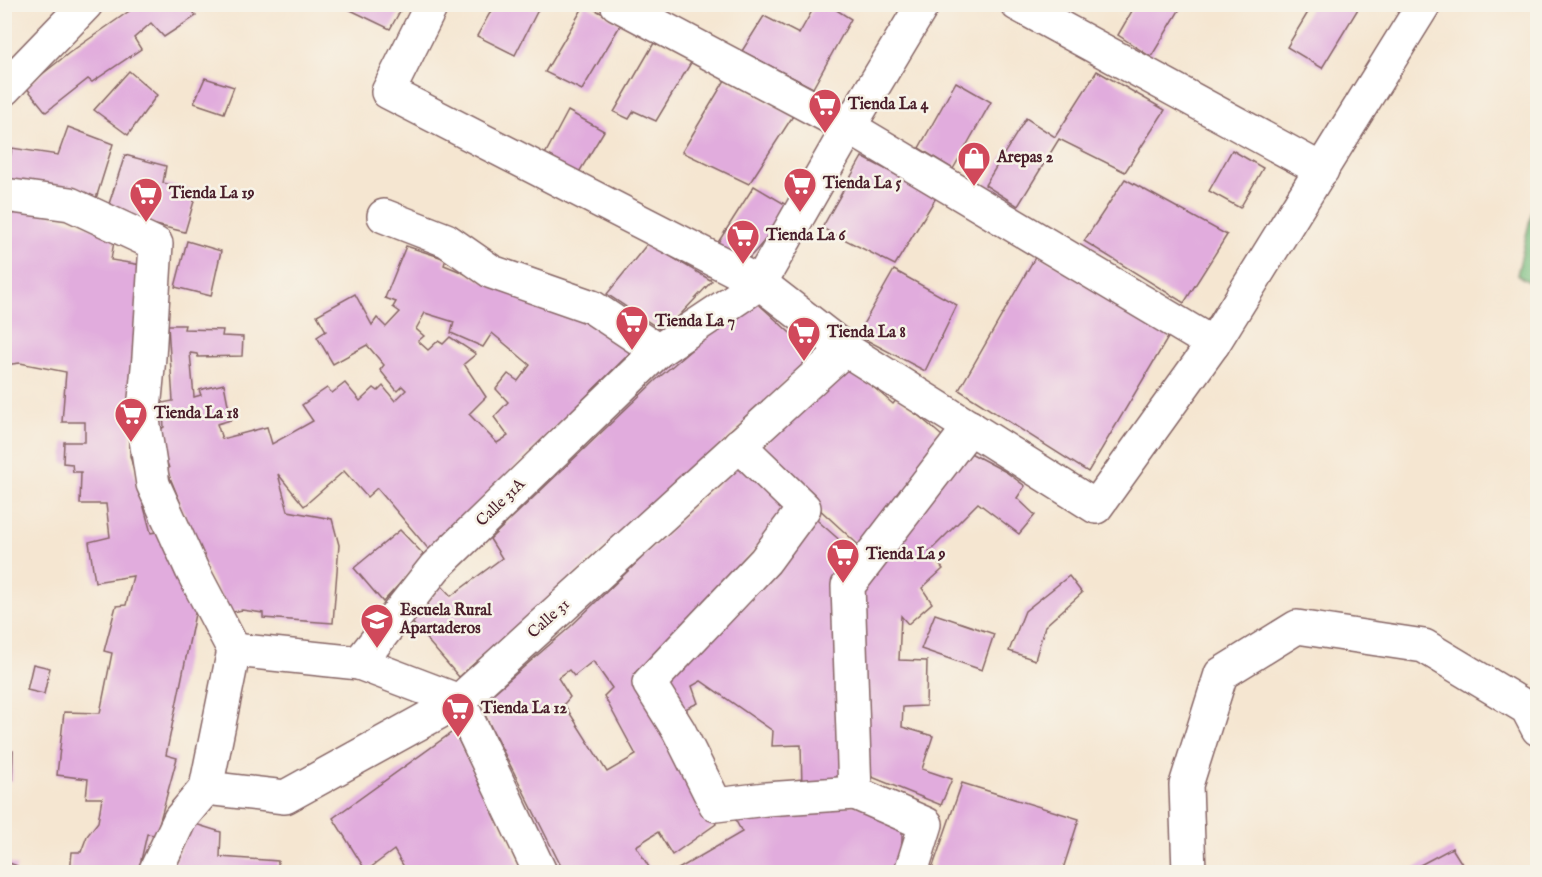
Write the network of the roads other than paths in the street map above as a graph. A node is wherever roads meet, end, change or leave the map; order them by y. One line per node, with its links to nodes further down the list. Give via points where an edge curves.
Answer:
1 (86, 4): 7 (street)
2 (432, 4): 12 (street, via 388,92)
3 (617, 4): 8 (street)
4 (923, 4): 8 (street)
5 (1017, 4): 9 (street)
6 (1413, 9): 9 (street)
7 (4, 88)
8 (849, 127): 12 (street); 13 (street)
9 (1322, 170): 13 (street)
10 (4, 198): 18 (street, via 70,204 156,244 143,420 153,484)
11 (384, 216): 15 (street, via 446,240 492,272 591,308)
12 (760, 283): 14 (street); 15 (street, Calle 31A)
13 (1213, 344): 16 (street, via 1096,507)
14 (845, 349): 16 (street); 17 (street, Calle 31)
15 (658, 351): 19 (street, Calle 31A, via 435,567)
16 (970, 427): 23 (street, via 848,586)
17 (739, 445): 20 (street, Calle 31); 23 (street, via 804,508 765,561 650,683 716,805)
18 (234, 650): 19 (street); 22 (street)
19 (359, 663): 20 (street)
20 (459, 701): 22 (street, Calle 31, via 285,797); 25 (street)
21 (1538, 729): 27 (street, via 1527,708 1424,646 1297,627 1221,674 1186,785)
22 (206, 788): 24 (street, via 180,819)
23 (855, 794): 26 (street, via 926,824)
24 (155, 873)
25 (540, 873)
26 (911, 873)
27 (1188, 873)

